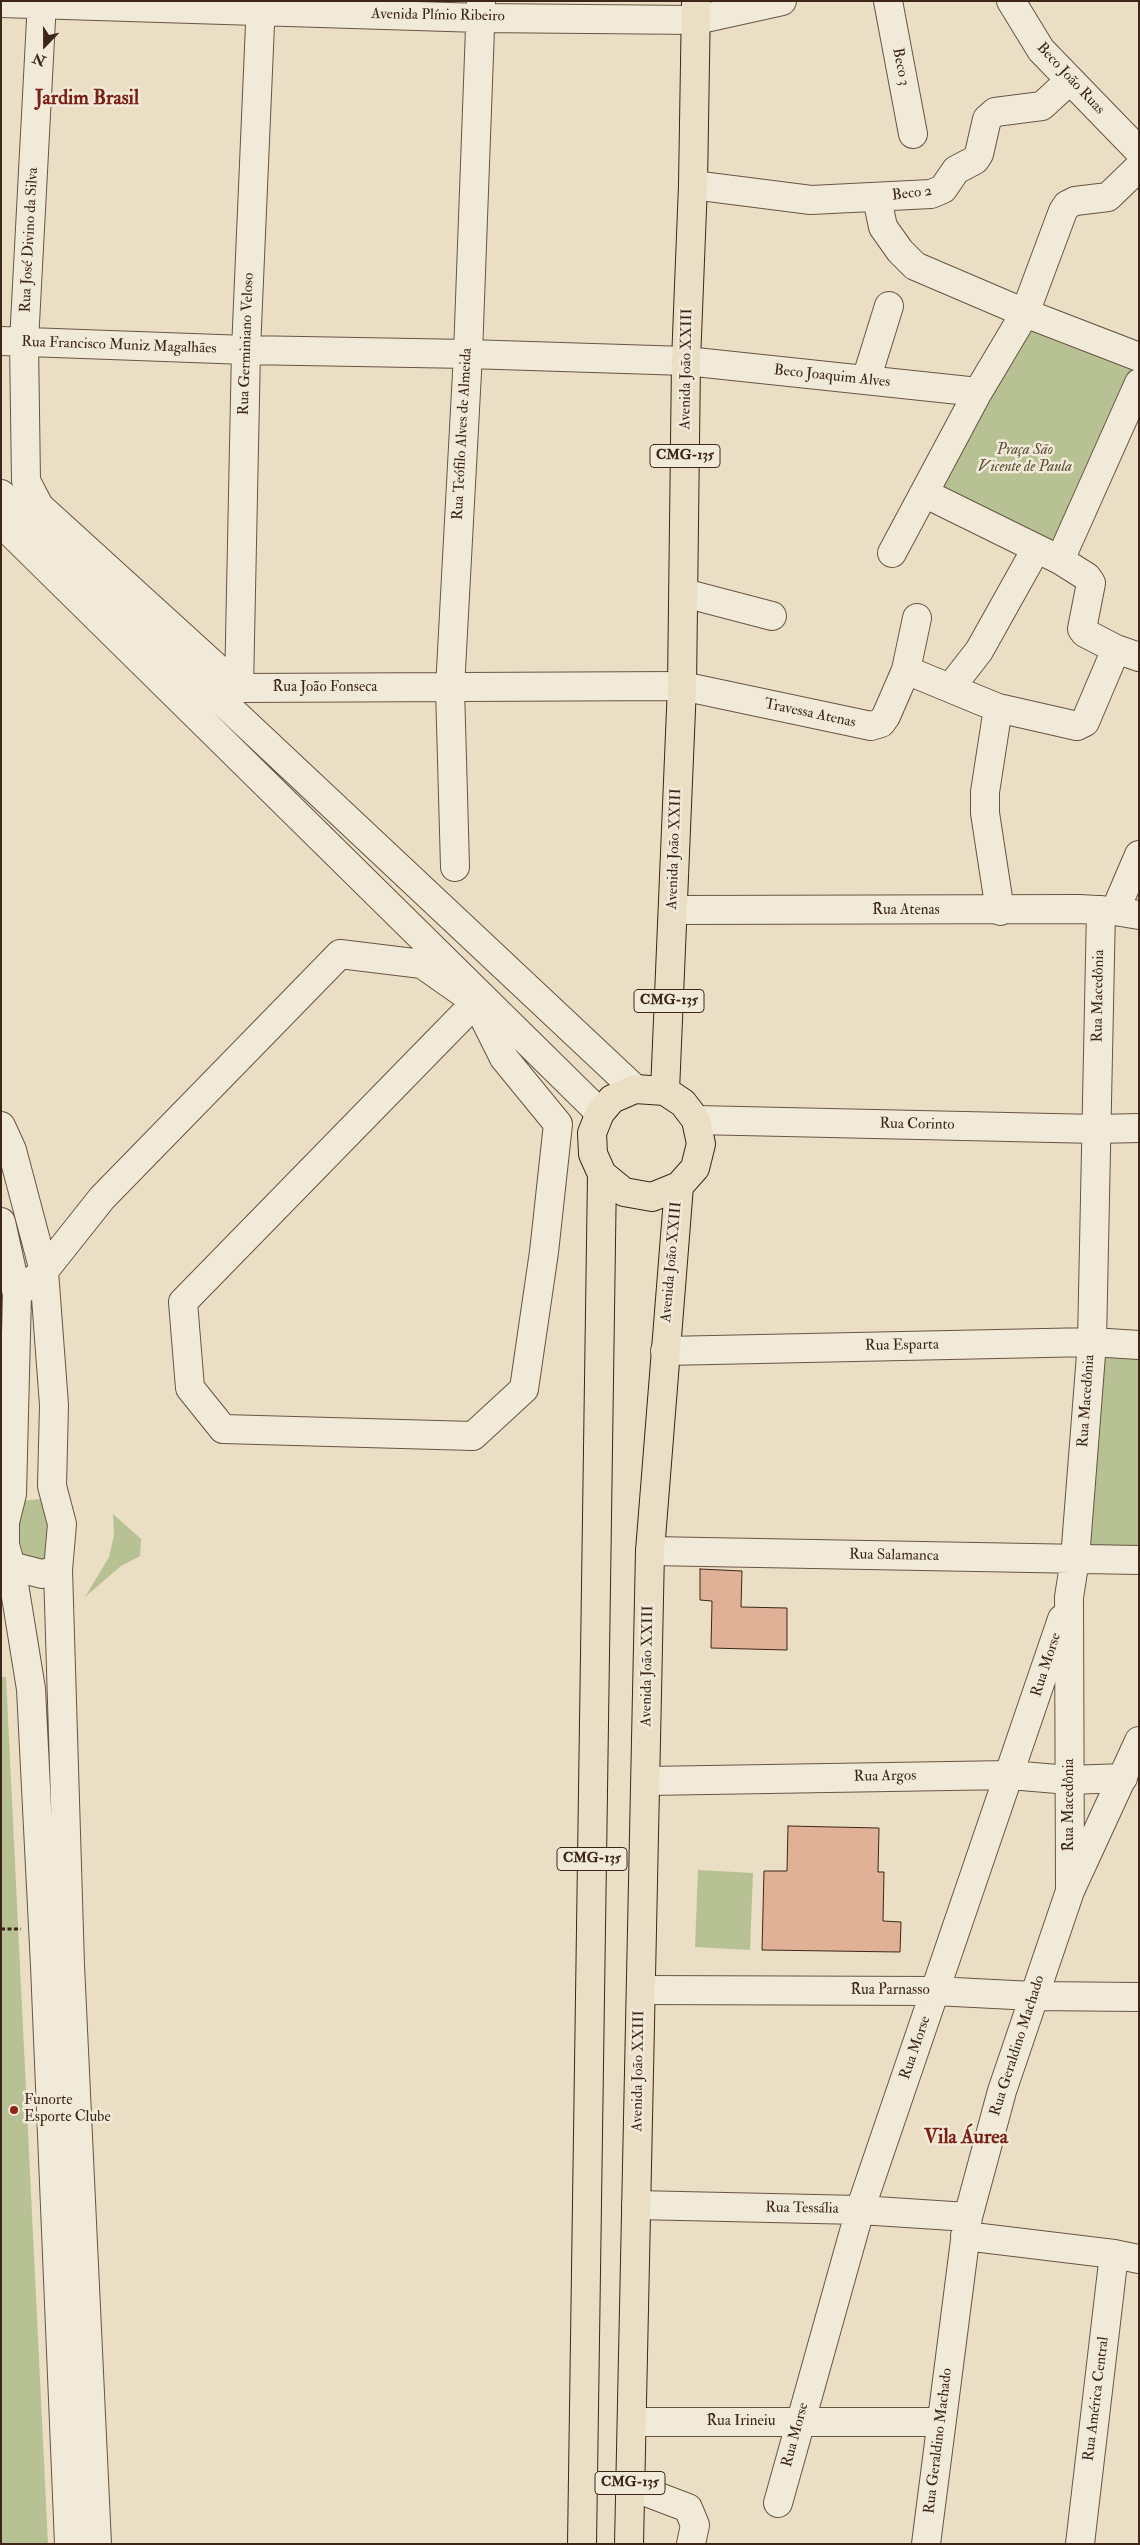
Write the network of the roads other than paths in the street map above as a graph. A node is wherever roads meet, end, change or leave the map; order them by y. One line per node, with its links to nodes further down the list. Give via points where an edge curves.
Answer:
1 (782, 1): 8 (street, Avenida Plínio Ribeiro)
2 (888, 1): 10 (street, Beco 3)
3 (1011, 1): 9 (street, Beco João Ruas, via 1041,50)
4 (42, 2): 5 (street, Avenida Plínio Ribeiro); 6 (street, Avenida Plínio Ribeiro); 17 (street, Rua José Divino da Silva)
5 (1, 3)
6 (261, 6): 7 (street, Avenida Plínio Ribeiro); 18 (street, Rua Germiniano Veloso)
7 (481, 10): 8 (street, Avenida Plínio Ribeiro); 19 (street, Rua Teófilo Alves de Almeida)
8 (696, 11): 13 (main road, Avenida João XXIII / CMG-135)
9 (1069, 81): 11 (street, Beco João Ruas); 14 (street, Beco 2, via 1042,106 1002,110 987,118 979,154 975,160 956,170 943,189 931,194)
10 (913, 134)
11 (1139, 151)
12 (1139, 167): 16 (street, via 1108,197 1075,201 1063,211)
13 (693, 185): 14 (street, Beco 2, via 811,200); 21 (main road, Avenida João XXIII / CMG-135)
14 (877, 198): 16 (street, Beco 2, via 883,227 915,266)
15 (890, 306): 22 (street)
16 (1025, 313): 20 (street); 24 (street)
17 (13, 342): 18 (street, Rua Francisco Muniz Magalhães); 36 (street, Rua José Divino da Silva, via 26,481 39,506)
18 (246, 350): 19 (street, Rua Francisco Muniz Magalhães); 36 (street, Rua Germiniano Veloso)
19 (468, 354): 21 (street, Rua Francisco Muniz Magalhães); 37 (street, Rua Teófilo Alves de Almeida)
20 (1139, 357)
21 (686, 361): 22 (street, Beco Joaquim Alves); 30 (main road, Avenida João XXIII / CMG-135)
22 (866, 380): 24 (street, Beco Joaquim Alves)
23 (1139, 383): 29 (street)
24 (978, 392): 25 (street)
25 (924, 493): 28 (street); 29 (street)
26 (1, 494): 46 (street)
27 (1, 523): 48 (street)
28 (892, 552)
29 (1048, 554): 33 (street, via 1090,581 1082,629 1085,633); 38 (street)
30 (684, 592): 31 (street); 35 (main road, Avenida João XXIII / CMG-135)
31 (772, 616)
32 (917, 618): 34 (street, Travessa Atenas)
33 (1127, 653): 39 (street, via 1082,725)
34 (906, 670): 35 (street, Travessa Atenas, via 886,716 871,726); 38 (street)
35 (682, 686): 37 (street, Rua João Fonseca); 42 (main road, Avenida João XXIII / CMG-135)
36 (239, 688): 37 (street, Rua João Fonseca)
37 (450, 688): 41 (street, Rua Teófilo Alves de Almeida)
38 (950, 688): 39 (street)
39 (998, 708): 43 (street, via 985,792 985,813)
40 (1139, 855): 44 (street)
41 (455, 866)
42 (673, 910): 43 (street, Rua Atenas); 47 (main road, Avenida João XXIII / CMG-135)
43 (1000, 911): 44 (street, Rua Atenas)
44 (1118, 912): 52 (street, Rua Macedônia)
45 (476, 1002): 45 (street, via 504,1058 558,1124 524,1390 473,1436 223,1429 190,1388 183,1302); 56 (street, via 422,964 340,954 102,1198)
46 (635, 1089): 47 (main road, CMG-135); 48 (main road, CMG-135, via 612,1099)
47 (665, 1092): 49 (main road, CMG-135, via 683,1103)
48 (600, 1113): 53 (main road, CMG-135, via 592,1140 593,1154)
49 (696, 1120): 52 (street, Rua Corinto); 54 (main road, Avenida João XXIII / CMG-135, via 700,1144 694,1168)
50 (1, 1126): 56 (street, via 12,1150)
51 (1139, 1128): 52 (street, Rua Corinto)
52 (1097, 1129): 58 (street, Rua Macedônia)
53 (602, 1174): 54 (main road, CMG-135, via 624,1192 652,1197); 91 (main road, CMG-135)
54 (679, 1186): 60 (main road, Avenida João XXIII / CMG-135)
55 (1, 1222): 57 (street)
56 (44, 1271): 57 (street); 61 (street, via 54,1405)
57 (17, 1294): 62 (street)
58 (1092, 1342): 59 (street, Rua Esparta); 60 (street, Rua Esparta); 64 (street, Rua Macedônia)
59 (1139, 1345)
60 (665, 1351): 63 (main road, Avenida João XXIII / CMG-135)
61 (52, 1486): 62 (street, via 28,1486); 67 (street, via 62,1524)
62 (12, 1494): 66 (street, via 5,1534)
63 (650, 1552): 64 (street, Rua Salamanca); 73 (main road, Avenida João XXIII / CMG-135)
64 (1075, 1559): 65 (street, Rua Salamanca); 68 (street, Rua Macedônia)
65 (1139, 1560)
66 (11, 1566): 67 (street, via 42,1574); 75 (street, via 31,1689)
67 (58, 1570): 75 (street)
68 (1069, 1597): 70 (street, Rua Morse); 72 (street, Rua Macedônia)
69 (1139, 1741): 71 (street, Rua Geraldino Machado)
70 (1010, 1774): 72 (street, Rua Argos); 73 (street, Rua Argos); 77 (street, Rua Morse)
71 (1123, 1778): 72 (street, Rua Argos); 74 (street, Rua Geraldino Machado)
72 (1069, 1780): 74 (street, Rua Macedônia)
73 (647, 1781): 76 (main road, Avenida João XXIII / CMG-135)
74 (1070, 1891): 78 (street, Rua Geraldino Machado)
75 (58, 1966): 89 (street); 90 (street)
76 (642, 1990): 77 (street, Rua Parnasso); 80 (main road, Avenida João XXIII / CMG-135)
77 (935, 1991): 78 (street, Rua Parnasso); 81 (street, Rua Morse)
78 (1033, 1996): 79 (street, Rua Parnasso); 82 (street, Rua Geraldino Machado, via 1002,2091)
79 (1139, 1997)
80 (636, 2205): 81 (street, Rua Tessália); 84 (main road, Avenida João XXIII / CMG-135)
81 (860, 2210): 82 (street, Rua Tessália); 85 (street, Rua Morse)
82 (966, 2227): 83 (street, Rua Tessália); 86 (street, Rua Geraldino Machado)
83 (1127, 2256): 95 (street, Rua América Central)
84 (632, 2422): 85 (street, Rua Irineiu); 87 (main road, Avenida João XXIII / CMG-135)
85 (800, 2422): 86 (street, Rua Irineiu); 88 (street, Rua Morse)
86 (940, 2422): 94 (street, Rua Geraldino Machado)
87 (630, 2486): 92 (main road, Avenida João XXIII / CMG-135); 93 (street, via 688,2508 695,2525)
88 (778, 2503)
89 (69, 2544)
90 (97, 2544)
91 (582, 2544)
92 (628, 2544)
93 (691, 2544)
94 (926, 2544)
95 (1080, 2544)

